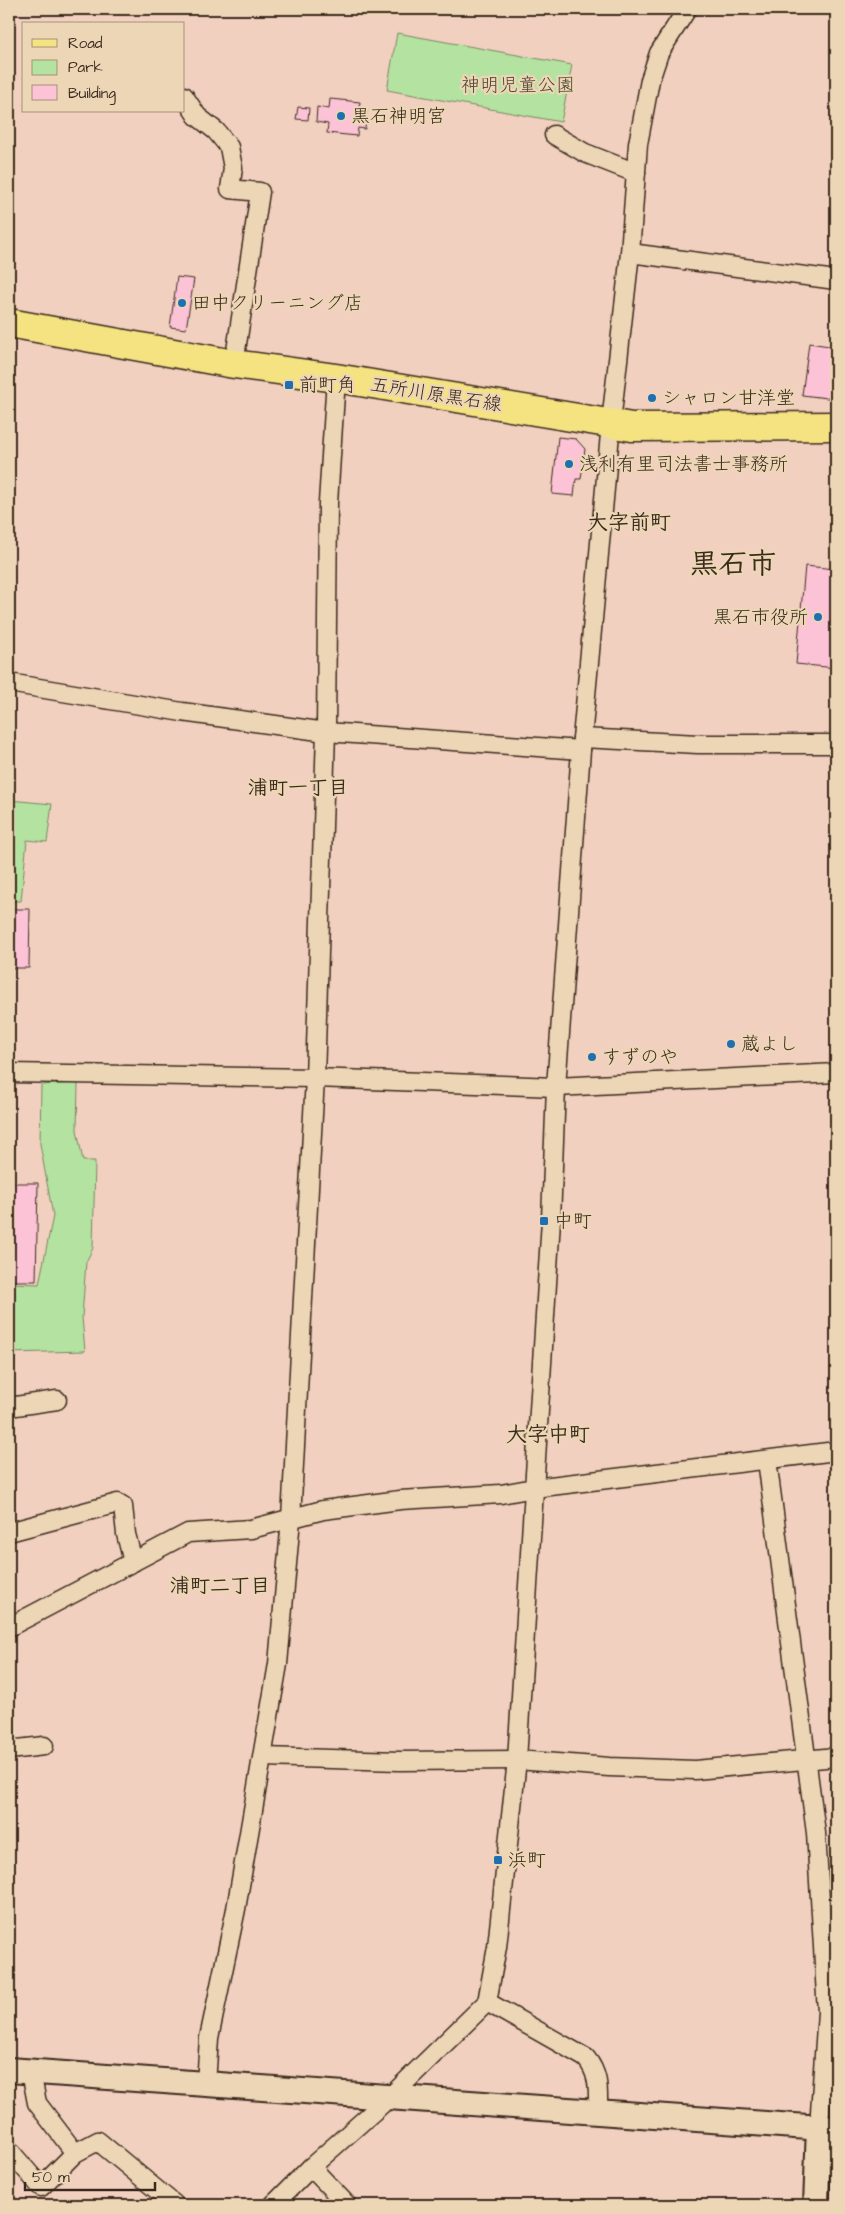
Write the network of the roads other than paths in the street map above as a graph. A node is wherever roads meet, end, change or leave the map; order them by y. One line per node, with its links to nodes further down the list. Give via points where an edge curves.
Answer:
1 (687, 9): 4 (street, via 659,52 650,80)
2 (185, 98): 8 (street, via 197,116 230,147 233,168 230,188 260,192)
3 (554, 135): 4 (street, via 585,153)
4 (636, 173): 5 (street)
5 (630, 253): 6 (street); 10 (street)
6 (836, 280)
7 (9, 323): 8 (main road, 五所川原黒石線)
8 (234, 364): 9 (main road, 五所川原黒石線)
9 (336, 378): 10 (main road, 五所川原黒石線); 13 (street, via 328,503)
10 (611, 423): 11 (main road, 五所川原黒石線, via 632,427); 14 (street)
11 (836, 426)
12 (9, 684): 13 (street)
13 (326, 732): 14 (street); 18 (street)
14 (582, 744): 15 (street); 19 (street)
15 (836, 744)
16 (9, 1073): 18 (street)
17 (836, 1073): 19 (street)
18 (315, 1078): 19 (street); 25 (street)
19 (556, 1086): 24 (street)
20 (57, 1400): 21 (street)
21 (9, 1407)
22 (836, 1451): 23 (street)
23 (767, 1460): 24 (street); 34 (street)
24 (534, 1488): 25 (street, via 323,1510); 33 (street)
25 (291, 1520): 27 (street, via 251,1529 188,1534); 31 (street, via 278,1664)
26 (9, 1532): 27 (street, via 118,1503 123,1506)
27 (133, 1562): 28 (street)
28 (9, 1627)
29 (44, 1746): 30 (street)
30 (9, 1750)
31 (263, 1757): 33 (street, via 400,1762); 38 (street, via 209,2038)
32 (836, 1757): 34 (street)
33 (517, 1760): 34 (street, via 695,1770); 36 (street, via 497,1947)
34 (806, 1761): 35 (street)
35 (830, 1951): 41 (street)
36 (487, 2002): 39 (street); 40 (street, via 586,2058 595,2068)
37 (20, 2071): 38 (street); 43 (street, via 36,2103)
38 (206, 2084): 39 (street)
39 (390, 2097): 40 (street); 44 (street)
40 (598, 2112): 41 (street)
41 (828, 2128): 48 (street)
42 (9, 2150): 43 (street, via 41,2187)
43 (75, 2153): 45 (street, via 98,2141)
44 (311, 2167): 46 (street); 47 (street)
45 (175, 2205)
46 (273, 2205)
47 (347, 2205)
48 (816, 2205)

